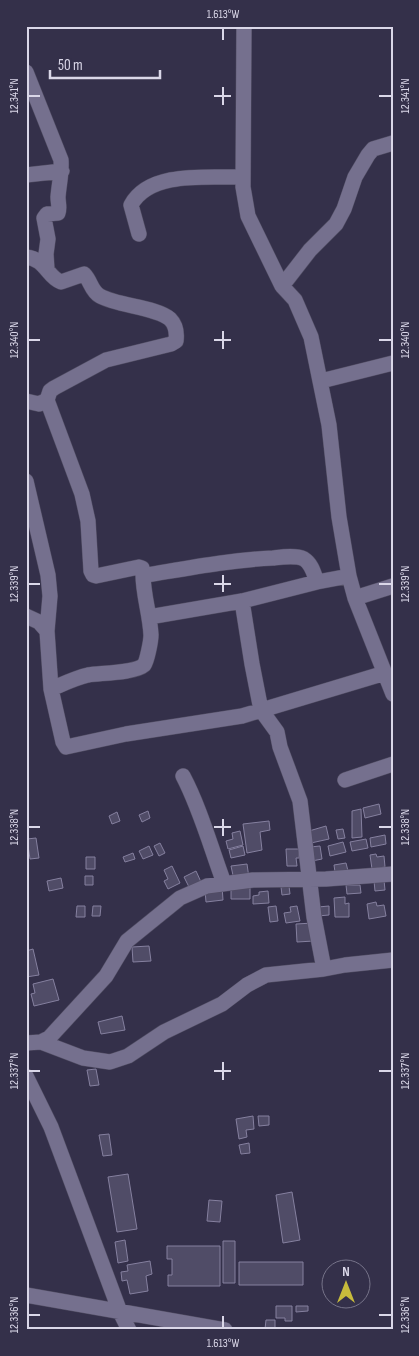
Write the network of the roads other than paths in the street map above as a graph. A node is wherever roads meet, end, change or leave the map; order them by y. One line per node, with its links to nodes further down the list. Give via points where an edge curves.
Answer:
1 (244, 26): 6 (street)
2 (26, 72): 4 (street, via 61,160)
3 (393, 143): 10 (street, via 373,149 368,155 336,224 310,250)
4 (62, 171): 5 (street); 9 (street, via 59,211 44,218 48,239)
5 (26, 175)
6 (243, 177): 7 (street, via 178,178 148,186 131,205); 10 (street, via 248,216)
7 (139, 234)
8 (26, 257): 9 (street, via 34,258)
9 (47, 269): 13 (street, via 61,282 84,274 98,295 170,319 175,327 176,341 106,360 54,388)
10 (282, 286): 12 (street, via 295,300 311,337)
11 (393, 363): 12 (street)
12 (321, 381): 17 (street)
13 (47, 400): 14 (street, via 38,404); 16 (street, via 84,502 93,575 139,567)
14 (26, 401)
15 (26, 480): 24 (street, via 48,575)
16 (143, 574): 18 (street, via 221,562 287,557 307,561); 23 (street, via 143,590)
17 (349, 576): 18 (street); 20 (street)
18 (316, 582): 21 (street)
19 (393, 586): 20 (street)
20 (355, 598): 25 (street)
21 (242, 601): 23 (street); 28 (street)
22 (26, 616): 24 (street)
23 (150, 617): 26 (street, via 151,638 146,663 142,666 89,675)
24 (47, 631): 26 (street)
25 (385, 673): 27 (street); 28 (street)
26 (52, 689): 28 (street, via 66,747)
27 (393, 694)
28 (261, 710): 33 (street, via 277,732 300,801)
29 (393, 764): 31 (street)
30 (183, 776): 34 (street, via 194,797)
31 (345, 780)
32 (393, 874): 33 (street)
33 (309, 880): 34 (street); 36 (street)
34 (224, 883): 37 (street, via 207,886 180,898 127,941 106,976 49,1038)
35 (393, 960): 36 (street)
36 (324, 969): 37 (street, via 266,975 246,985 222,1004 164,1032 128,1056 110,1062 83,1058)
37 (34, 1042)
38 (26, 1076): 40 (street, via 51,1127)
39 (26, 1295): 40 (street)
40 (120, 1312): 41 (street); 42 (street)
41 (208, 1328): 43 (street)
42 (129, 1330)
43 (225, 1330)

